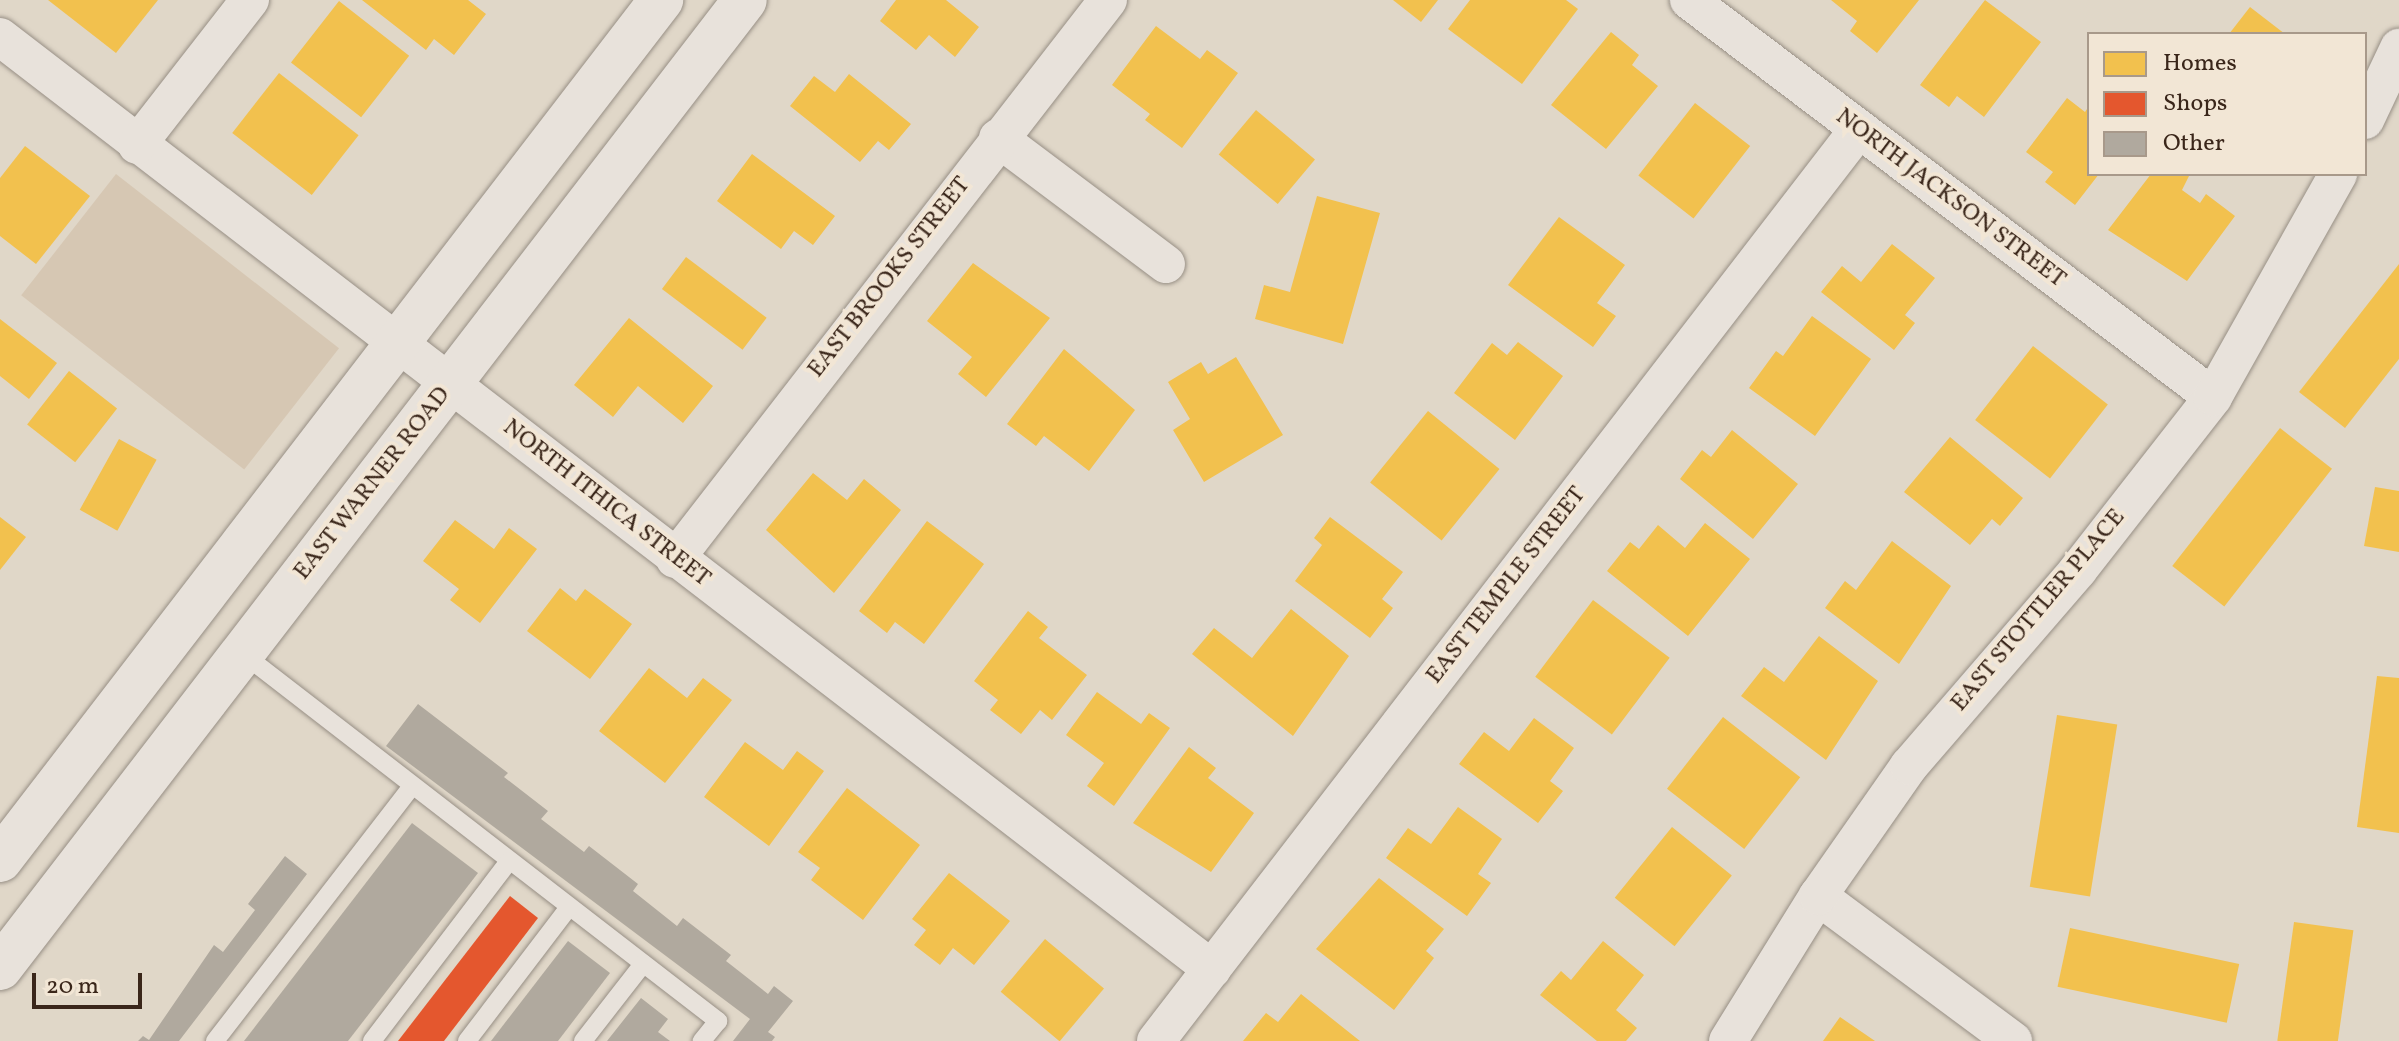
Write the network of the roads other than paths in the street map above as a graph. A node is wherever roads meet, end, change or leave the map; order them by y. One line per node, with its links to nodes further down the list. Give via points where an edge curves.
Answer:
1 (250, 0): 11 (street)
2 (661, 0): 14 (main road)
3 (745, 0): 15 (main road, EAST WARNER ROAD)
4 (1108, 0): 10 (street, EAST BROOKS STREET)
5 (1689, 0): 9 (street, NORTH JACKSON STREET)
6 (0, 37): 11 (street, NORTH ITHICA STREET)
7 (2399, 48): 8 (street)
8 (2367, 116)
9 (1858, 130): 16 (street, NORTH JACKSON STREET); 26 (street, EAST TEMPLE STREET)
10 (998, 138): 13 (street); 17 (street, EAST BROOKS STREET)
11 (137, 145): 14 (street, NORTH ITHICA STREET)
12 (2337, 176): 16 (street, EAST STOTTLER PLACE)
13 (1166, 264)
14 (398, 343): 15 (street, NORTH ITHICA STREET); 20 (main road)
15 (451, 383): 17 (street, NORTH ITHICA STREET); 18 (main road, EAST WARNER ROAD)
16 (2213, 397): 22 (street, EAST STOTTLER PLACE, via 2078,570 1909,766)
17 (675, 559): 26 (street, NORTH ITHICA STREET)
18 (242, 653): 19 (lane); 25 (main road, EAST WARNER ROAD)
19 (412, 786): 21 (lane); 27 (lane)
20 (0, 860)
21 (509, 861): 23 (lane); 28 (lane)
22 (1818, 896): 33 (street, EAST STOTTLER PLACE); 34 (street)
23 (569, 907): 24 (lane); 29 (lane)
24 (643, 964): 30 (lane); 31 (lane, via 718,1021)
25 (0, 968)
26 (1212, 969): 32 (street, EAST TEMPLE STREET)
27 (215, 1041)
28 (372, 1041)
29 (467, 1041)
30 (583, 1041)
31 (702, 1041)
32 (1156, 1041)
33 (1728, 1041)
34 (2013, 1041)

